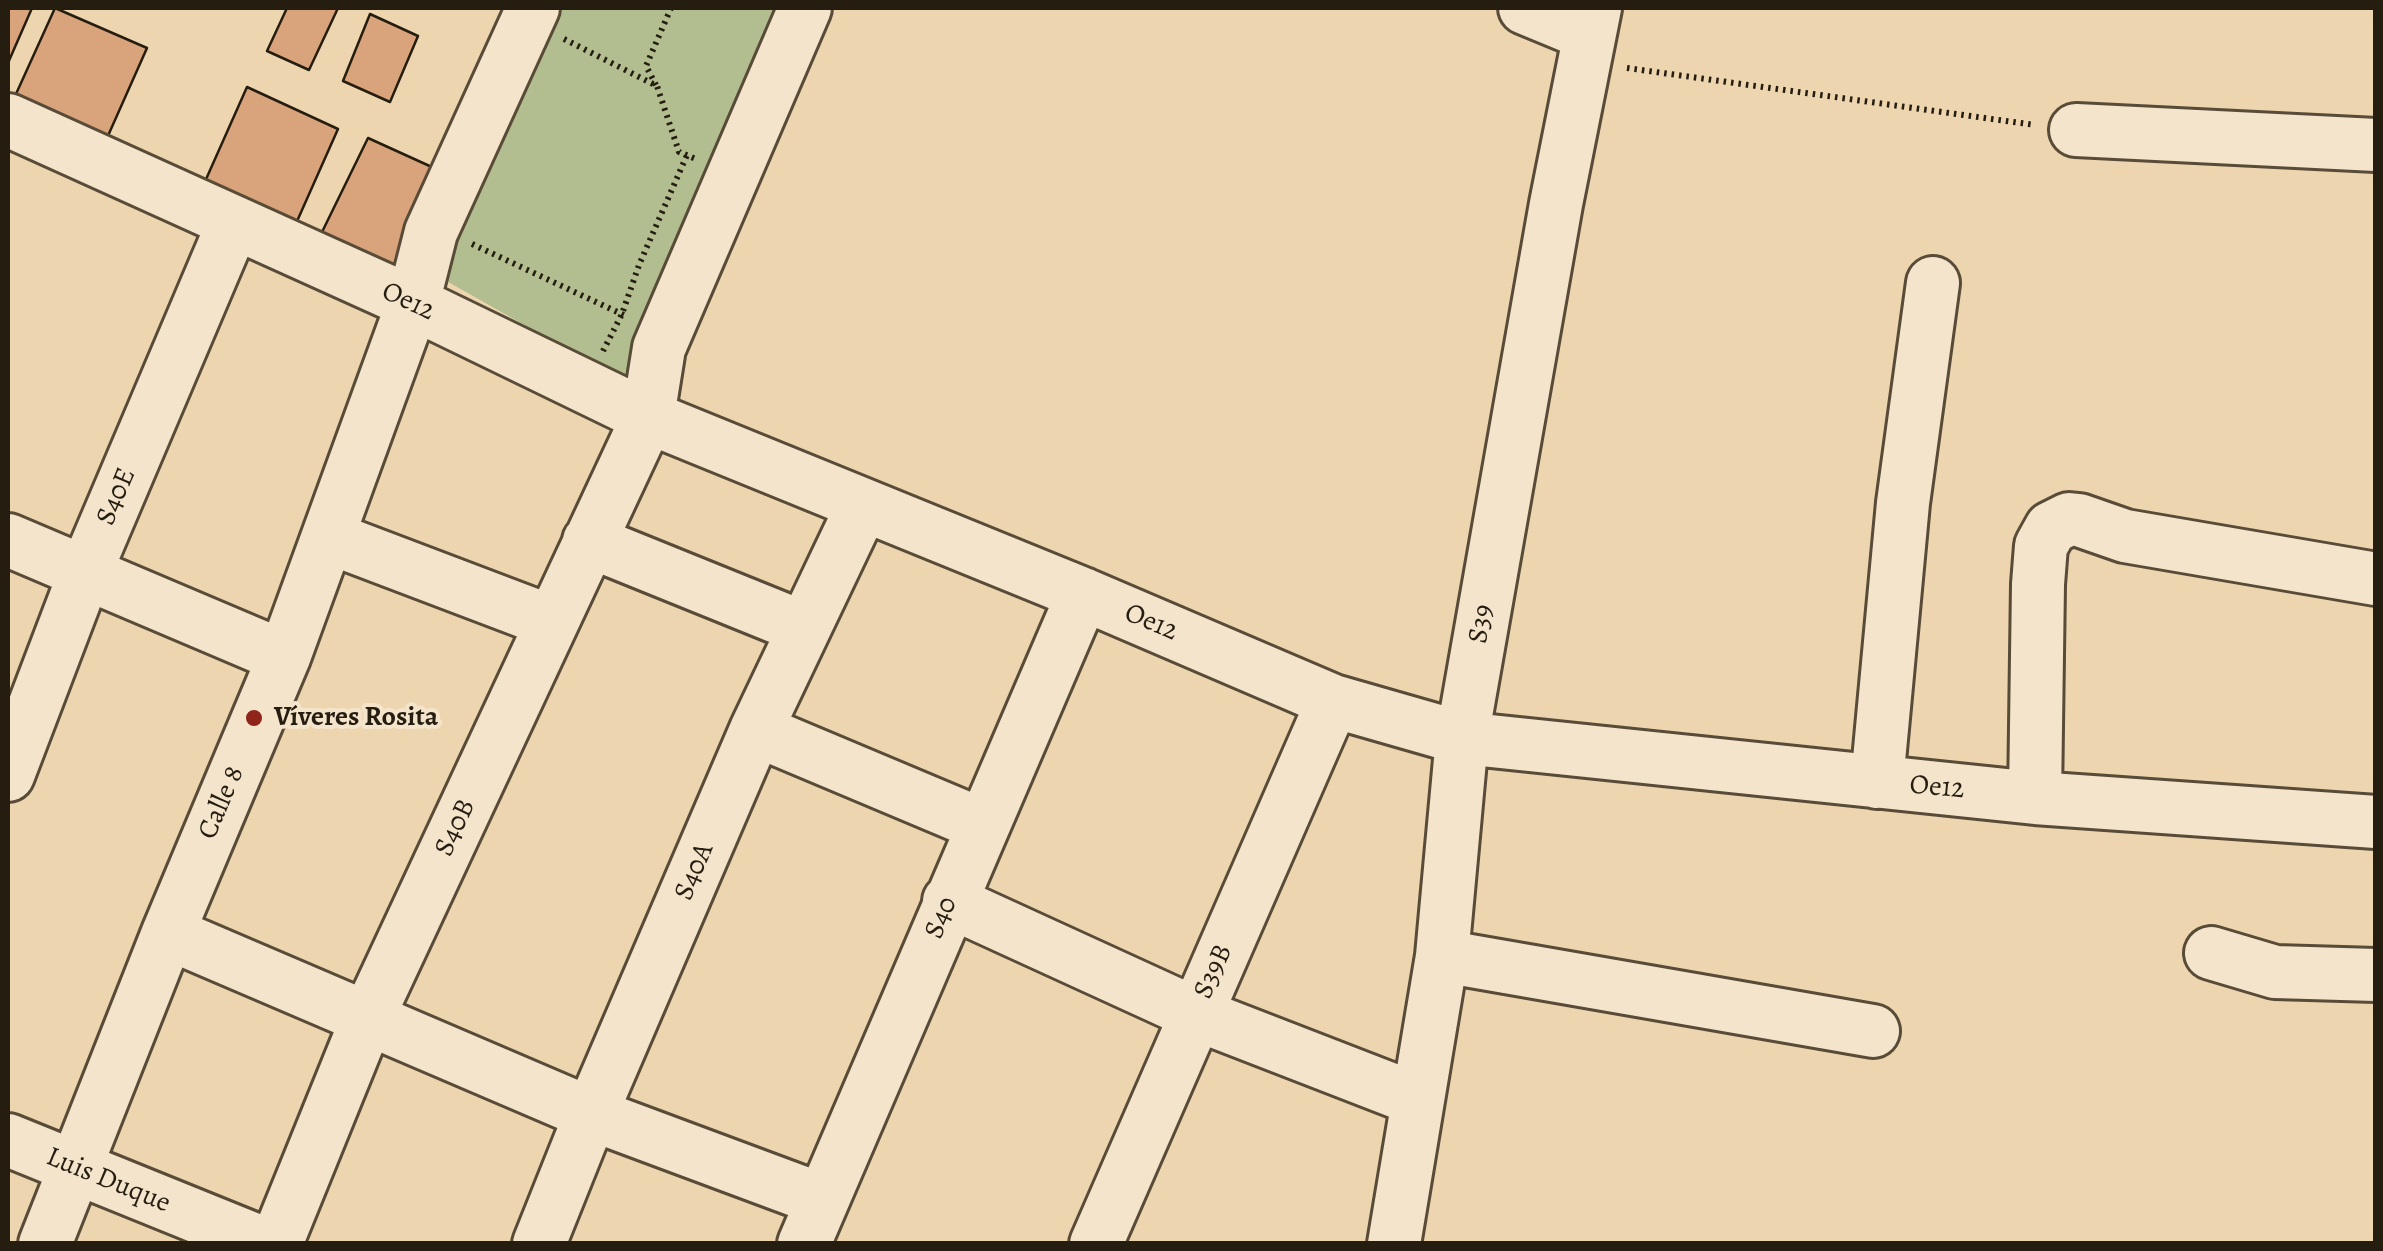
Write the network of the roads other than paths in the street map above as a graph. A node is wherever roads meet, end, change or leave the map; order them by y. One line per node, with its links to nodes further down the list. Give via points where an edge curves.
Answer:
1 (805, 8): 11 (street, S40B, via 711,164 659,348)
2 (1525, 8): 4 (street)
3 (530, 14): 10 (street, Calle 8, via 434,226)
4 (1589, 35): 24 (street, S39)
5 (2076, 130): 7 (street)
6 (13, 138): 8 (street, Oe12)
7 (2376, 145)
8 (234, 222): 10 (street, Oe12); 16 (street, S40E)
9 (1933, 283): 26 (street, via 1903,503)
10 (413, 303): 11 (street, Oe12); 13 (street, Calle 8)
11 (648, 417): 12 (street, Oe12); 15 (street, S40B)
12 (863, 505): 18 (street, Oe12); 20 (street, S40A)
13 (328, 537): 19 (street); 21 (street, Calle 8)
14 (8, 540): 16 (street)
15 (589, 541): 19 (street, S40B); 20 (street)
16 (85, 573): 21 (street); 25 (street, S40E)
17 (2376, 578): 27 (street, via 2125,536 2079,520 2051,528 2038,584)
18 (1083, 594): 22 (street, Oe12); 29 (street, S40)
19 (552, 622): 36 (street, S40B)
20 (804, 628): 23 (street, S40A)
21 (284, 657): 31 (street, Calle 8)
22 (1333, 701): 24 (street, Oe12); 35 (street, S39B)
23 (756, 730): 29 (street); 39 (street, S40A)
24 (1462, 738): 26 (street, Oe12); 33 (street, S39)
25 (8, 774)
26 (1877, 782): 27 (street, Oe12)
27 (2035, 798): 28 (street, Oe12)
28 (2376, 822)
29 (982, 826): 30 (street, S40)
30 (949, 902): 35 (street); 42 (street, S40)
31 (168, 933): 36 (street); 41 (street, Calle 8)
32 (2211, 953): 34 (street, via 2275,972)
33 (1442, 956): 37 (street); 38 (street, S39)
34 (2376, 974)
35 (1196, 1014): 38 (street); 47 (street, S39B)
36 (368, 1016): 39 (street); 45 (street, S40B)
37 (1873, 1031)
38 (1418, 1100): 48 (street, S39)
39 (590, 1114): 42 (street); 46 (street, S40A)
40 (8, 1140): 41 (street, Luis Duque)
41 (75, 1168): 43 (street, Calle 8); 44 (street, Luis Duque)
42 (813, 1222)
43 (44, 1244)
44 (265, 1244)
45 (276, 1244)
46 (539, 1244)
47 (1096, 1244)
48 (1394, 1244)

